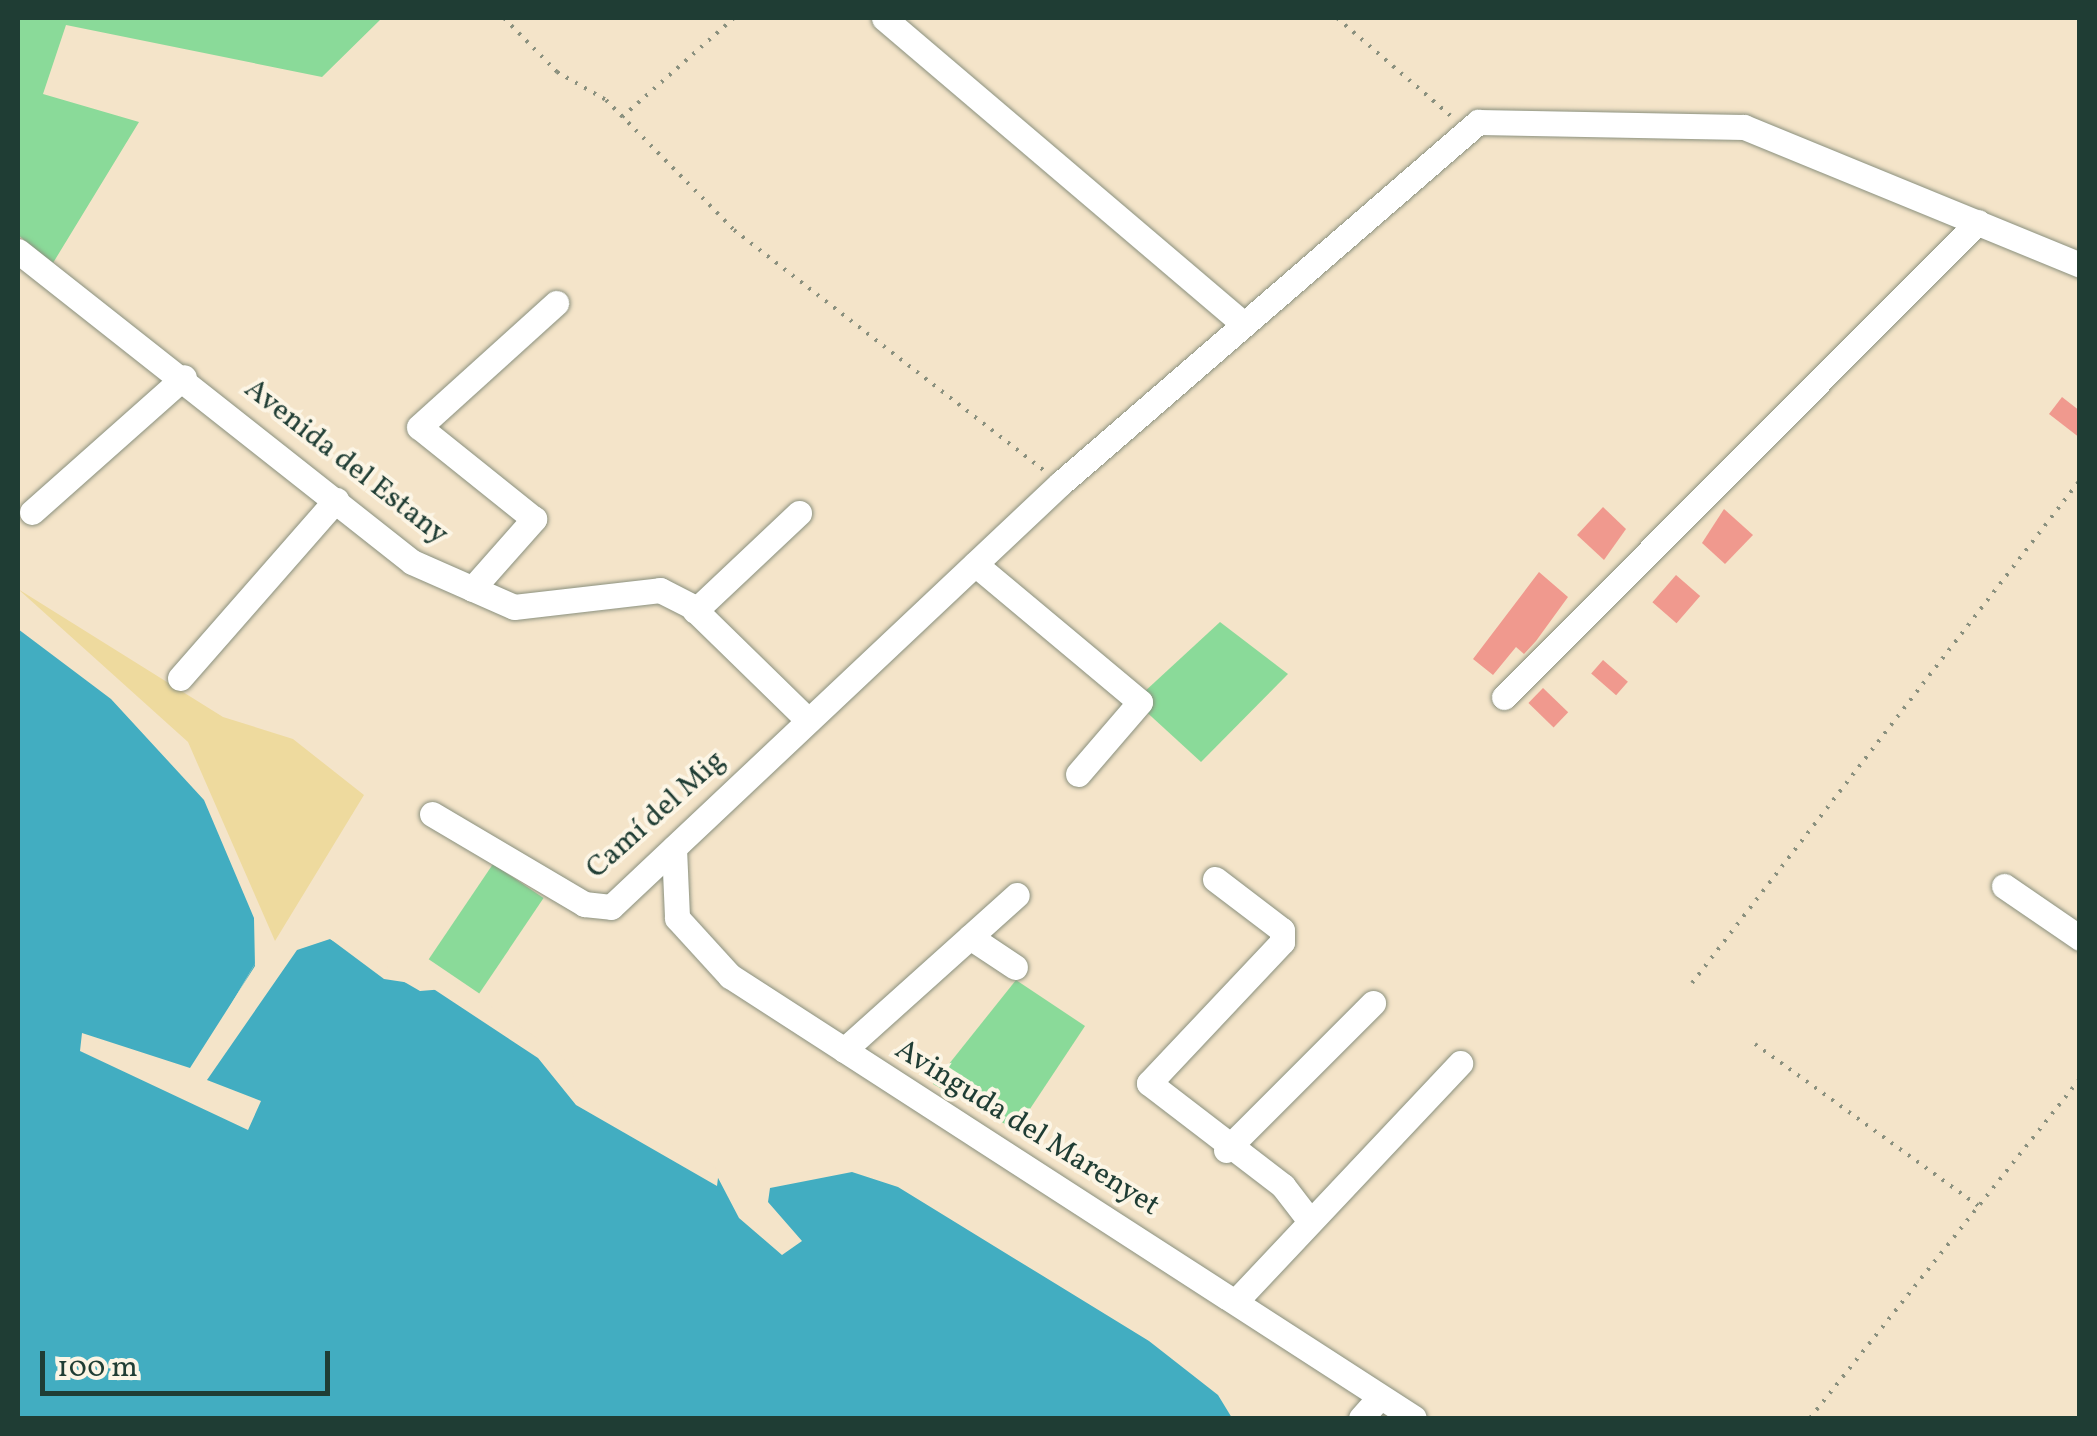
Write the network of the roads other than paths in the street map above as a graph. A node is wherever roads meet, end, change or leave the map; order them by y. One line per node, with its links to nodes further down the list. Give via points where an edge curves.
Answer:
1 (884, 18): 6 (street)
2 (1978, 222): 4 (street); 6 (street, Camí del Mig, via 1744,128 1478,122); 15 (street)
3 (18, 250): 7 (street, Avenida del Estany)
4 (2080, 265)
5 (556, 303): 12 (street, via 419,427 534,519)
6 (1240, 321): 11 (street, Camí del Mig)
7 (184, 376): 8 (street, Avenida del Estany); 9 (street)
8 (336, 500): 12 (street, Avenida del Estany, via 412,562); 14 (street)
9 (32, 512)
10 (800, 512): 13 (street)
11 (975, 564): 16 (street, Camí del Mig); 17 (street, via 1140,702)
12 (472, 588): 13 (street, Avenida del Estany, via 514,607 660,590)
13 (696, 610): 16 (street, Avenida del Estany)
14 (180, 678)
15 (1504, 696)
16 (808, 720): 19 (street, Camí del Mig)
17 (1078, 774)
18 (432, 814): 19 (street, Camí del Mig, via 584,904 611,907)
19 (674, 848): 27 (street, Avinguda del Marenyet, via 677,918 730,976)
20 (1215, 879): 29 (street, via 1282,930 1282,942 1149,1083)
21 (2004, 886): 24 (street)
22 (1017, 895): 23 (street)
23 (970, 936): 25 (street); 27 (street)
24 (2080, 938)
25 (1016, 967)
26 (1372, 1003): 29 (street)
27 (844, 1050): 31 (street, Avinguda del Marenyet)
28 (1460, 1063): 30 (street)
29 (1226, 1150): 30 (street, via 1283,1186)
30 (1310, 1221): 31 (street)
31 (1236, 1301): 32 (street, Avinguda del Marenyet)
32 (1380, 1397): 33 (street); 34 (street, Avinguda del Marenyet)
33 (1361, 1418)
34 (1414, 1418)

